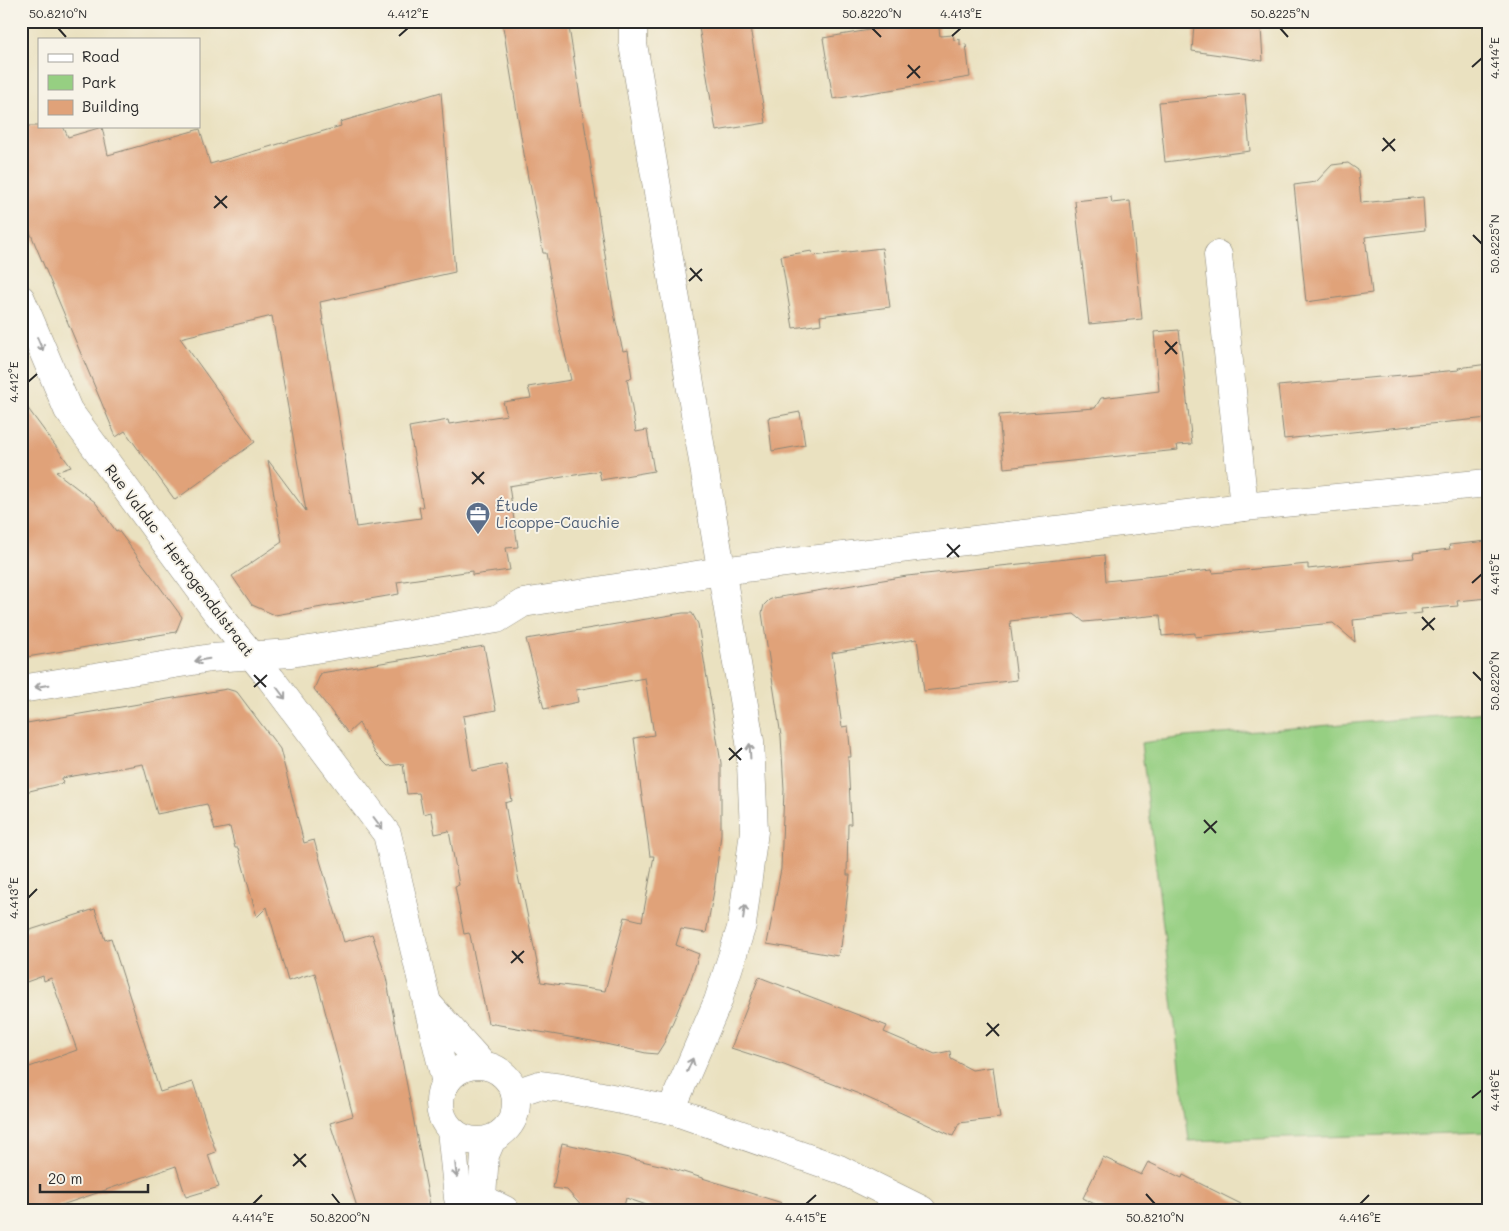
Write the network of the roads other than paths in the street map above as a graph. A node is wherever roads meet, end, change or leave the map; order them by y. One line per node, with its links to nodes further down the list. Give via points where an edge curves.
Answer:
1 (633, 21): 6 (street, via 633,44)
2 (1218, 255): 5 (street)
3 (21, 299): 7 (street, Rue Valduc - Hertogendalstraat, one-way to 7, via 68,410)
4 (1488, 483): 5 (street)
5 (1244, 507): 6 (street)
6 (721, 571): 7 (street, via 523,603 497,619 291,653); 13 (street, one-way to 6, via 718,1002 742,924 754,830 750,740)
7 (251, 655): 8 (street, one-way to 8, via 211,658); 9 (street, Rue Valduc - Hertogendalstraat, one-way to 9, via 386,834)
8 (21, 689)
9 (427, 1003): 10 (street, Rue Valduc - Hertogendalstraat); 11 (street, Rue Valduc - Hertogendalstraat)
10 (482, 1066): 11 (street, via 462,1069); 12 (street, Rue Valduc - Hertogendalstraat, via 502,1073)
11 (446, 1083): 14 (street, Rue Valduc - Hertogendalstraat, via 440,1108)
12 (515, 1093): 13 (street, via 539,1085); 15 (street, via 513,1120)
13 (671, 1110): 17 (street, via 838,1170)
14 (451, 1130): 15 (street, via 470,1140); 16 (street, Rue Valduc - Hertogendalstraat, one-way to 16, via 458,1198)
15 (492, 1139): 16 (street, Rue Valduc - Hertogendalstraat, via 486,1155)
16 (483, 1207)
17 (922, 1210)

